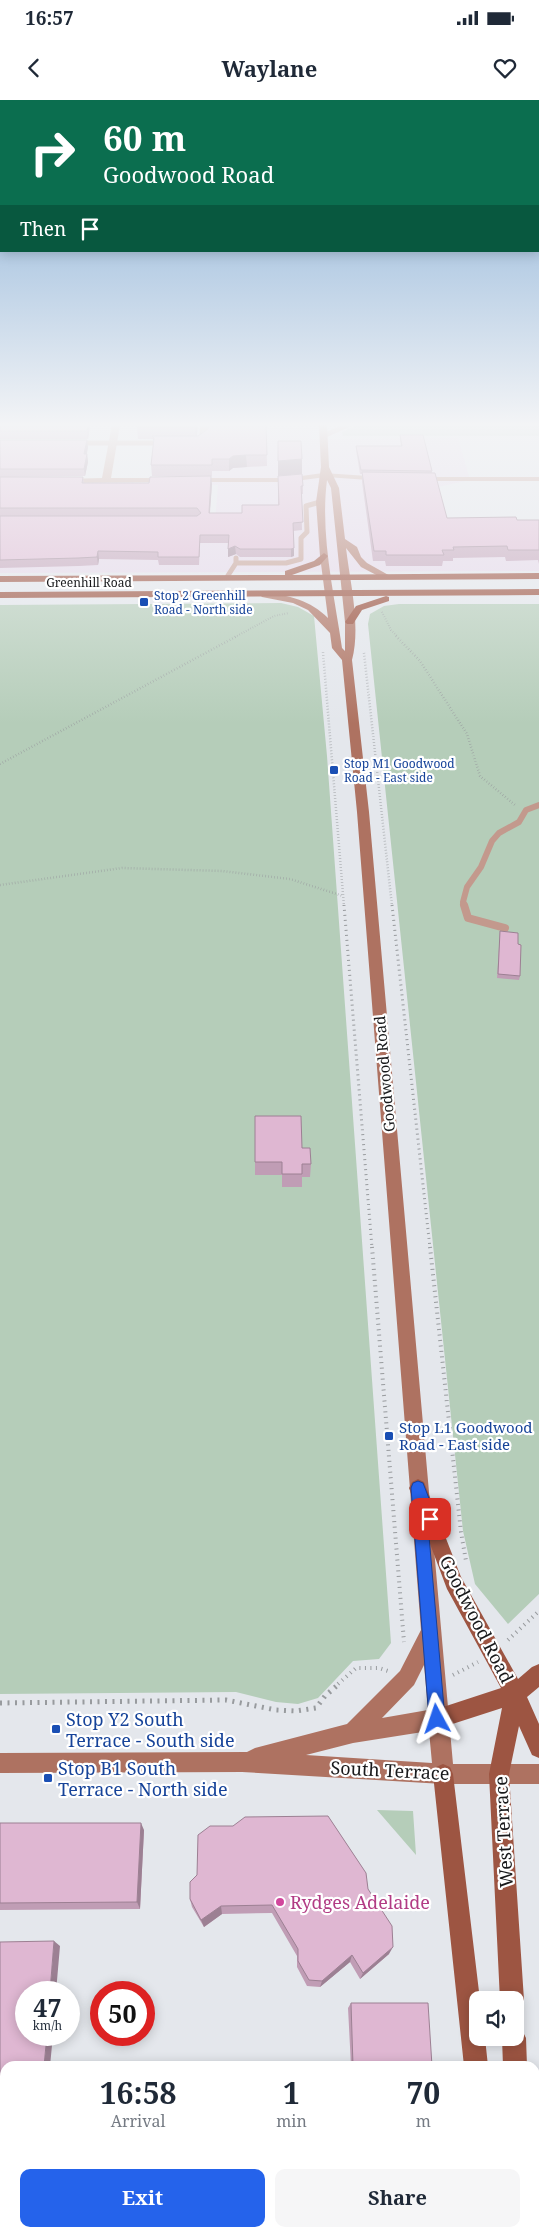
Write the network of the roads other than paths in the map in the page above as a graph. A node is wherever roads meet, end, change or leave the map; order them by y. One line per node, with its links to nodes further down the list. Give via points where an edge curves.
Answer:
1 (307, 525): 11 (lane, via 307,532 301,538 301,559 286,563 236,560)
2 (322, 525): 5 (main road, Goodwood Road)
3 (339, 525): 4 (main road, Goodwood Road)
4 (341, 540): 9 (main road, Goodwood Road); 10 (main road, via 354,549 364,564)
5 (324, 556): 7 (highway, via 317,563); 8 (main road, Goodwood Road)
6 (539, 576): 10 (highway, Greenhill Road)
7 (278, 577): 8 (highway, Greenhill Road); 11 (highway, Greenhill Road)
8 (327, 577): 9 (highway, Greenhill Road); 15 (main road, Goodwood Road)
9 (345, 577): 10 (highway, Greenhill Road); 16 (main road, Goodwood Road)
10 (387, 577)
11 (227, 578): 12 (highway, Greenhill Road)
12 (0, 579)
13 (539, 592): 14 (highway, Greenhill Road)
14 (432, 593): 16 (highway, Greenhill Road); 19 (highway, via 366,604 359,608)
15 (329, 594): 16 (highway, Greenhill Road); 18 (highway, Greenhill Road); 20 (main road, Goodwood Road)
16 (347, 594): 19 (main road, Goodwood Road)
17 (0, 595): 18 (highway, Greenhill Road)
18 (265, 595): 20 (main road, via 311,606)
19 (350, 622): 21 (main road, Goodwood Road, via 351,646)
20 (334, 632): 21 (main road, Goodwood Road, via 337,648)
21 (347, 660): 25 (main road, Goodwood Road, via 363,812)
22 (533, 796): 23 (lane)
23 (539, 805): 24 (lane, via 526,810 519,822 499,833 467,887 463,902 468,918)
24 (504, 928)
25 (418, 1488): 26 (main road, Goodwood Road); 28 (main road, Goodwood Road, via 454,1582)
26 (430, 1633): 29 (main road, Goodwood Road); 30 (main road, via 407,1678)
27 (539, 1674): 28 (main road)
28 (515, 1694): 29 (main road); 31 (main road); 35 (main road, West Terrace)
29 (437, 1719): 30 (main road, South Terrace); 34 (main road, Goodwood Road)
30 (353, 1733): 32 (main road, South Terrace)
31 (539, 1748)
32 (242, 1762): 33 (main road, South Terrace); 34 (main road, South Terrace)
33 (0, 1763)
34 (442, 1774): 35 (main road, South Terrace); 39 (main road)
35 (499, 1774): 36 (main road, South Terrace); 37 (main road, West Terrace)
36 (539, 1774)
37 (511, 1991)
38 (514, 2046): 40 (main road)
39 (475, 2061)
40 (515, 2061)

